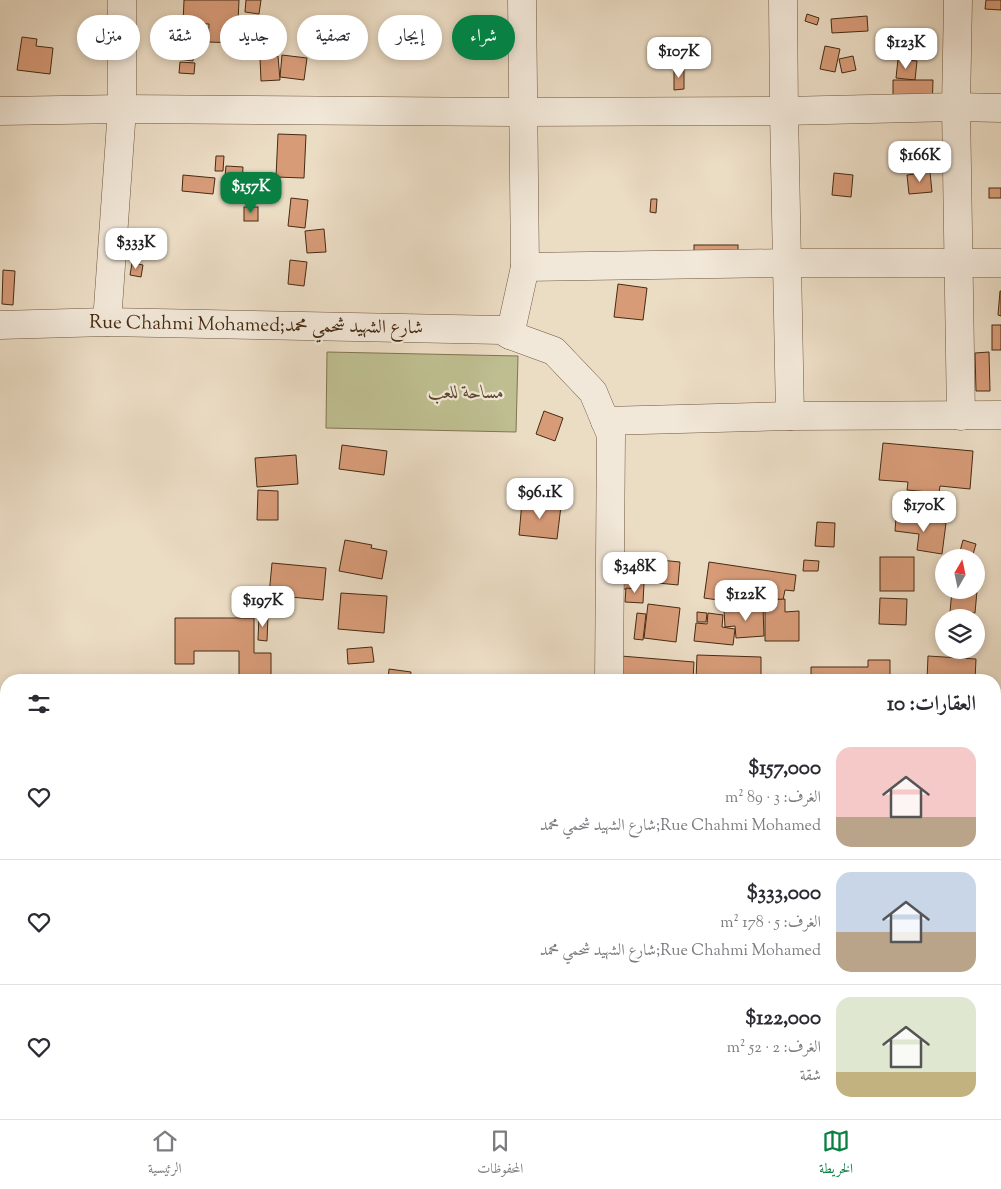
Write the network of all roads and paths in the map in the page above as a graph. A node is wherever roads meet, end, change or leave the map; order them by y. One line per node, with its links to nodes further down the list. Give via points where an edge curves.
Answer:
1 (122, 0): 7 (street)
2 (522, 0): 10 (street)
3 (783, 0): 9 (street)
4 (958, 0): 5 (street)
5 (956, 107): 6 (street); 9 (street); 13 (street)
6 (1001, 108)
7 (122, 109): 8 (street); 10 (street); 15 (street)
8 (0, 111)
9 (784, 111): 10 (street); 11 (street)
10 (522, 112): 14 (street)
11 (786, 263): 13 (street); 14 (street); 19 (street)
12 (1001, 263): 13 (street)
13 (959, 264): 20 (street)
14 (525, 267): 17 (street)
15 (107, 322): 16 (street, Rue Chahmi Mohamed;شارع الشهيد شحمي محمد); 17 (street, Rue Chahmi Mohamed;شارع الشهيد شحمي محمد, via 501,330)
16 (0, 325)
17 (510, 335): 21 (street, Rue Chahmi Mohamed;شارع الشهيد شحمي محمد, via 554,351 593,392)
18 (1001, 415): 20 (street)
19 (790, 416): 20 (street); 21 (street)
20 (961, 416)
21 (605, 421): 22 (street, Rue Chahmi Mohamed;شارع الشهيد شحمي محمد, via 611,436)
22 (609, 674)

